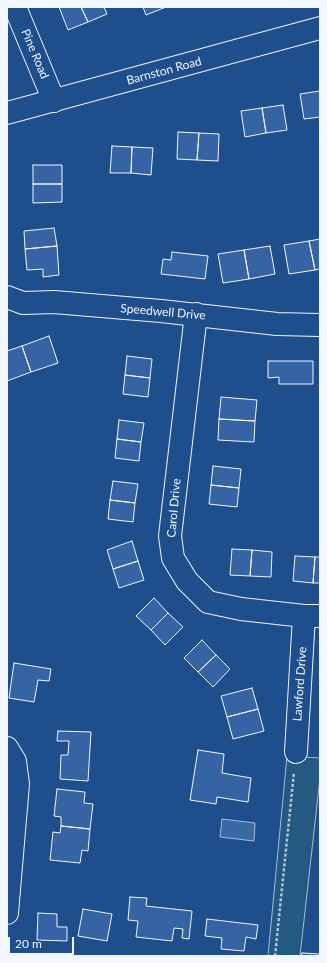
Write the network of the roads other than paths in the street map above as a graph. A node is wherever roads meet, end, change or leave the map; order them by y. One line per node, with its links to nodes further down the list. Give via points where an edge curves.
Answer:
1 (15, 7): 3 (street, Pine Road)
2 (320, 28): 3 (street, Barnston Road)
3 (54, 101): 4 (street, Barnston Road)
4 (7, 113)
5 (7, 297): 6 (street, Speedwell Drive, via 23,303 54,302)
6 (196, 314): 7 (street, Speedwell Drive, via 278,324); 8 (street, Carol Drive, via 170,536 173,558 187,581 208,602)
7 (320, 325)
8 (312, 616): 10 (street, Lawford Drive)
9 (7, 748): 11 (street, via 15,761 18,784)
10 (296, 752)
11 (7, 912)

